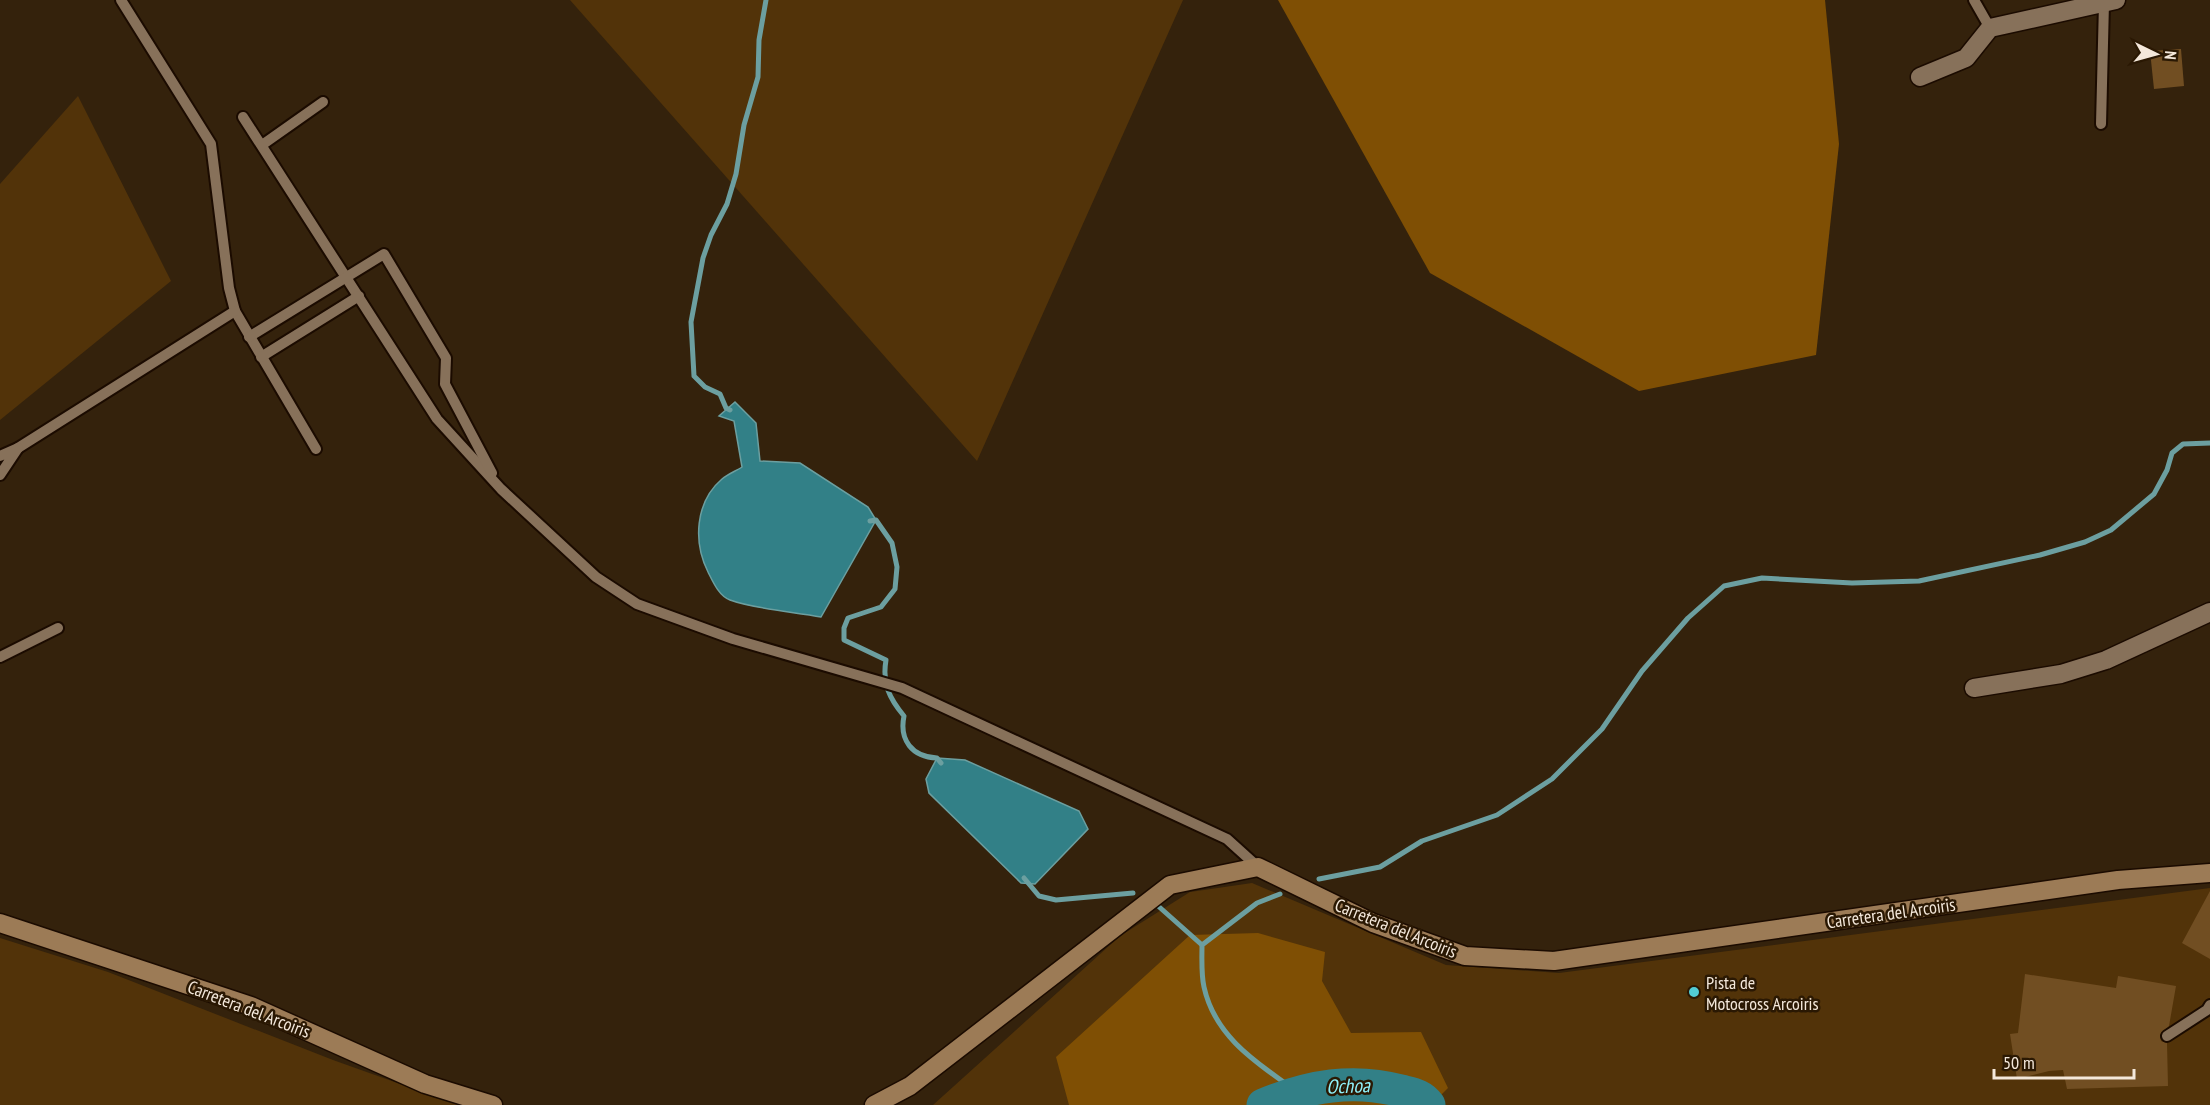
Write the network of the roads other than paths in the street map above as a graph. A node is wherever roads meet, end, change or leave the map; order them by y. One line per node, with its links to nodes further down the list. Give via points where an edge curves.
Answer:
1 (121, 0): 12 (lane, via 211,144)
2 (1974, 0): 4 (lane)
3 (2110, 1): 4 (street); 8 (lane)
4 (1989, 28): 5 (street, via 1966,58)
5 (1920, 77)
6 (323, 102): 9 (lane)
7 (243, 117): 9 (lane)
8 (2101, 124)
9 (262, 145): 10 (lane)
10 (347, 277): 11 (lane); 13 (lane); 19 (lane, via 384,254 447,358 444,384)
11 (359, 296): 14 (lane); 19 (lane, via 436,419)
12 (235, 311): 13 (lane); 15 (lane)
13 (249, 336): 14 (lane)
14 (261, 357): 16 (lane)
15 (18, 448): 17 (lane); 18 (lane)
16 (316, 449)
17 (0, 456)
18 (0, 475)
19 (501, 489): 24 (lane, via 596,577 637,604 733,639 899,687 1227,839)
20 (2210, 612): 23 (street, via 2106,660 2061,674)
21 (58, 628): 22 (lane)
22 (0, 657)
23 (1974, 688)
24 (1258, 867): 25 (street, Carretera del Arcoiris, via 1373,923 1466,956 1554,961 2118,880); 30 (street, via 1170,885 910,1086)
25 (2210, 873)
26 (0, 923): 29 (street, Carretera del Arcoiris, via 251,1006 425,1084)
27 (2210, 1005): 28 (lane)
28 (2166, 1036)
29 (493, 1105)
30 (874, 1105)

